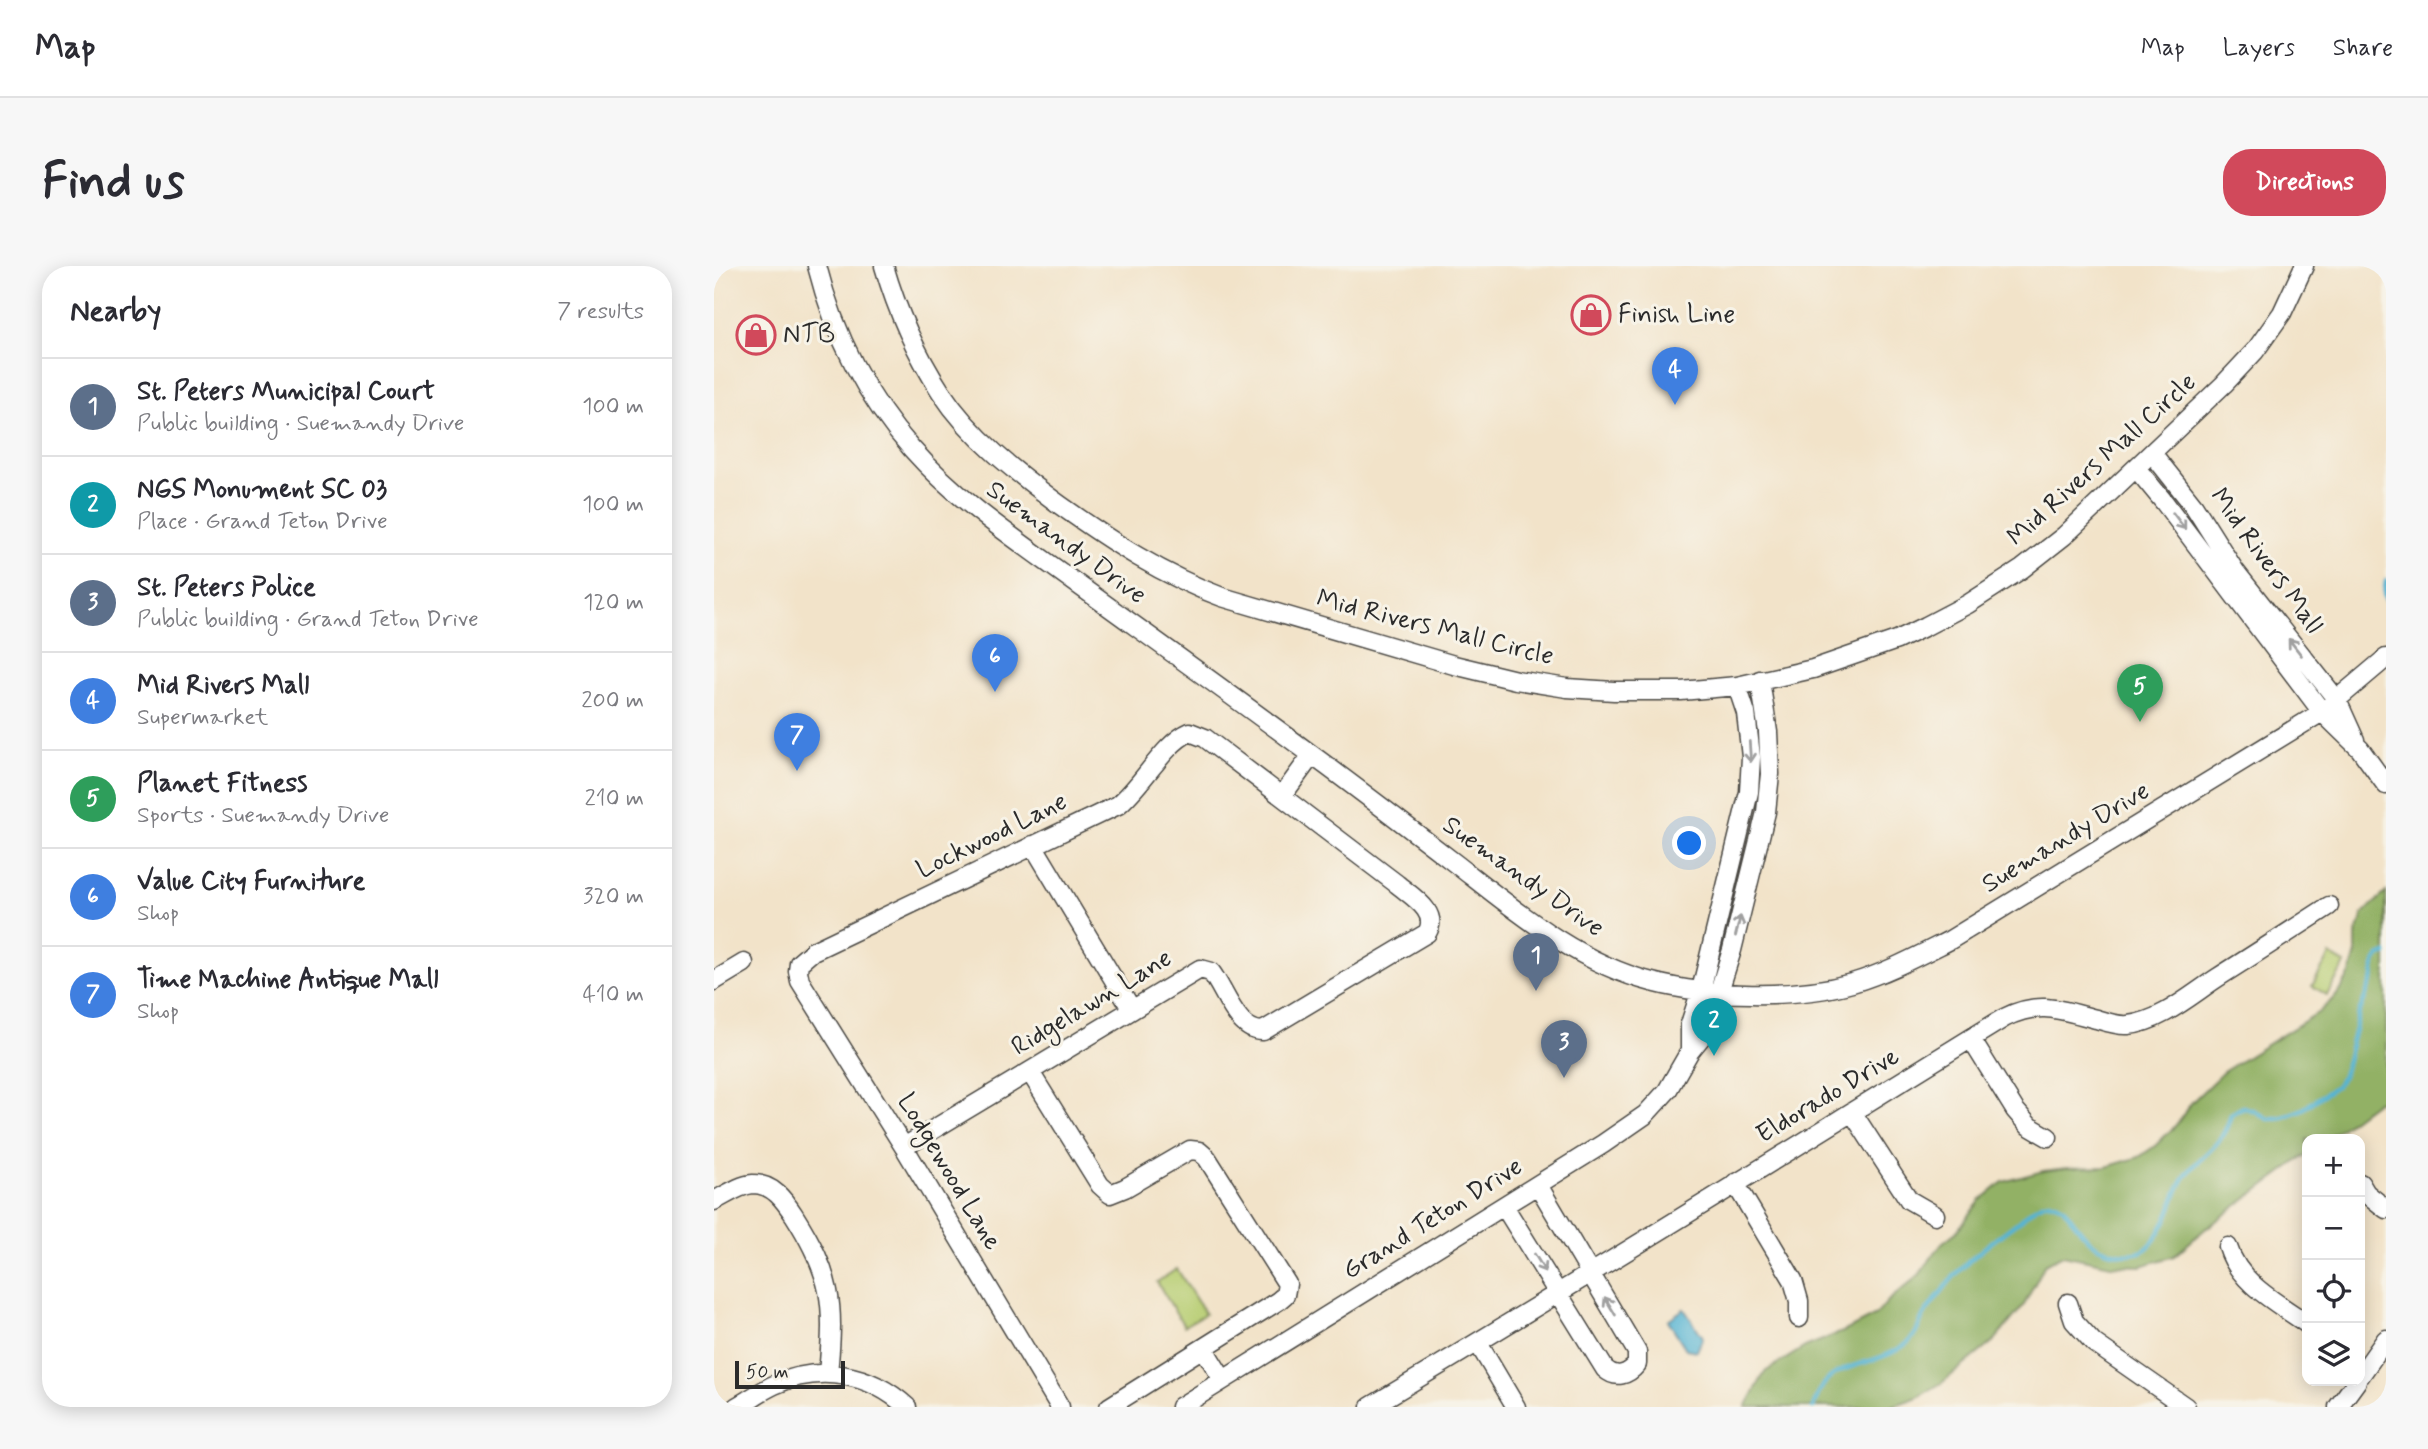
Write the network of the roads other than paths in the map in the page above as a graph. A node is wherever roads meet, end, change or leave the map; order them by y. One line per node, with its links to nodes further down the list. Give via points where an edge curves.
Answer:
1 (817, 266): 12 (street, Suemandy Drive, via 834,323 862,379 897,432 942,480 1002,529)
2 (884, 266): 8 (street, Mid Rivers Mall Circle, via 917,352 964,421 1029,482 1163,572 1265,610 1516,680 1614,691)
3 (2304, 266): 4 (street, Mid Rivers Mall Circle, via 2262,342)
4 (2152, 453): 5 (street, Mid Rivers Mall Circle); 9 (street, Mid Rivers Mall, one-way to 4, via 2235,571 2194,506)
5 (2136, 468): 7 (street, Mid Rivers Mall Circle, via 2064,536 1968,604 1897,640); 10 (street, Mid Rivers Mall, one-way to 10)
6 (2386, 658): 9 (street, Suemandy Drive)
7 (1760, 680): 8 (street, Mid Rivers Mall Circle); 21 (street, one-way to 7, via 1766,812 1769,746)
8 (1737, 686): 20 (street, one-way to 20, via 1746,713 1751,757 1749,792)
9 (2337, 700): 10 (street, Suemandy Drive); 11 (street, Mid Rivers Mall)
10 (2322, 712): 11 (street, Mid Rivers Mall); 21 (street, Suemandy Drive, via 1950,940 1896,967 1854,983 1808,991)
11 (2360, 749): 13 (street)
12 (1312, 755): 14 (street); 20 (street, Suemandy Drive, via 1566,945 1651,982)
13 (2386, 785)
14 (1282, 796): 15 (street, Lockwood Lane, via 1205,738 1190,732 1174,741 1118,805); 22 (street, Ridgelawn Lane, via 1425,908 1432,919 1427,933 1263,1031 1241,1022 1206,970 1190,974)
15 (1033, 845): 18 (street, Lockwood Lane, via 813,951); 22 (street)
16 (2329, 906): 23 (street, Eldorado Drive, via 2148,1019 2127,1025 2053,1008 2022,1009)
17 (744, 963): 19 (street)
18 (799, 963): 28 (street, Lodgewood Lane, via 800,981)
19 (714, 981)
20 (1701, 990): 21 (street, Suemandy Drive); 24 (street, Grand Teton Drive, via 1690,1024)
21 (1720, 992): 24 (street, Grand Teton Drive, via 1707,1030)
22 (1132, 1010): 25 (street, Ridgelawn Lane)
23 (1971, 1039): 26 (street, Eldorado Drive); 27 (street, via 2015,1110)
24 (1690, 1051): 30 (street, Grand Teton Drive, via 1667,1091 1645,1115)
25 (1030, 1072): 28 (street, Ridgelawn Lane); 44 (street, via 1110,1194 1190,1150 1208,1157 1287,1290 1278,1301)
26 (1852, 1112): 29 (street, Eldorado Drive); 35 (street, via 1909,1200)
27 (2048, 1138)
28 (904, 1147): 51 (street, Lodgewood Lane)
29 (1735, 1183): 37 (street, Eldorado Drive); 40 (street, via 1793,1280)
30 (1538, 1185): 33 (street, Grand Teton Drive); 37 (street)
31 (2365, 1192): 34 (street)
32 (714, 1201): 46 (street, via 750,1184 760,1185 780,1195 790,1209 823,1267 829,1291)
33 (1504, 1206): 38 (street, one-way to 38); 47 (street, Grand Teton Drive)
34 (2386, 1209)
35 (1936, 1215)
36 (2228, 1247): 41 (street, via 2232,1261 2252,1284)
37 (1591, 1273): 38 (street, Eldorado Drive); 38 (street, one-way to 37, via 1605,1369 1619,1376 1629,1371 1637,1364 1637,1352)
38 (1559, 1294): 43 (street, Eldorado Drive)
39 (2068, 1303): 56 (street, via 2074,1321 2089,1338)
40 (1799, 1318)
41 (2306, 1323)
42 (2386, 1339): 45 (street)
43 (1478, 1343): 54 (street, Eldorado Drive); 55 (street)
44 (1204, 1349): 47 (street); 52 (street)
45 (2365, 1366)
46 (828, 1373): 49 (street, via 793,1377); 50 (street, via 882,1388)
47 (1223, 1380): 53 (street, Grand Teton Drive)
48 (2351, 1386): 57 (street)
49 (736, 1407)
50 (906, 1407)
51 (1060, 1407)
52 (1109, 1407)
53 (1180, 1407)
54 (1370, 1407)
55 (1517, 1407)
56 (2186, 1407)
57 (2338, 1407)

